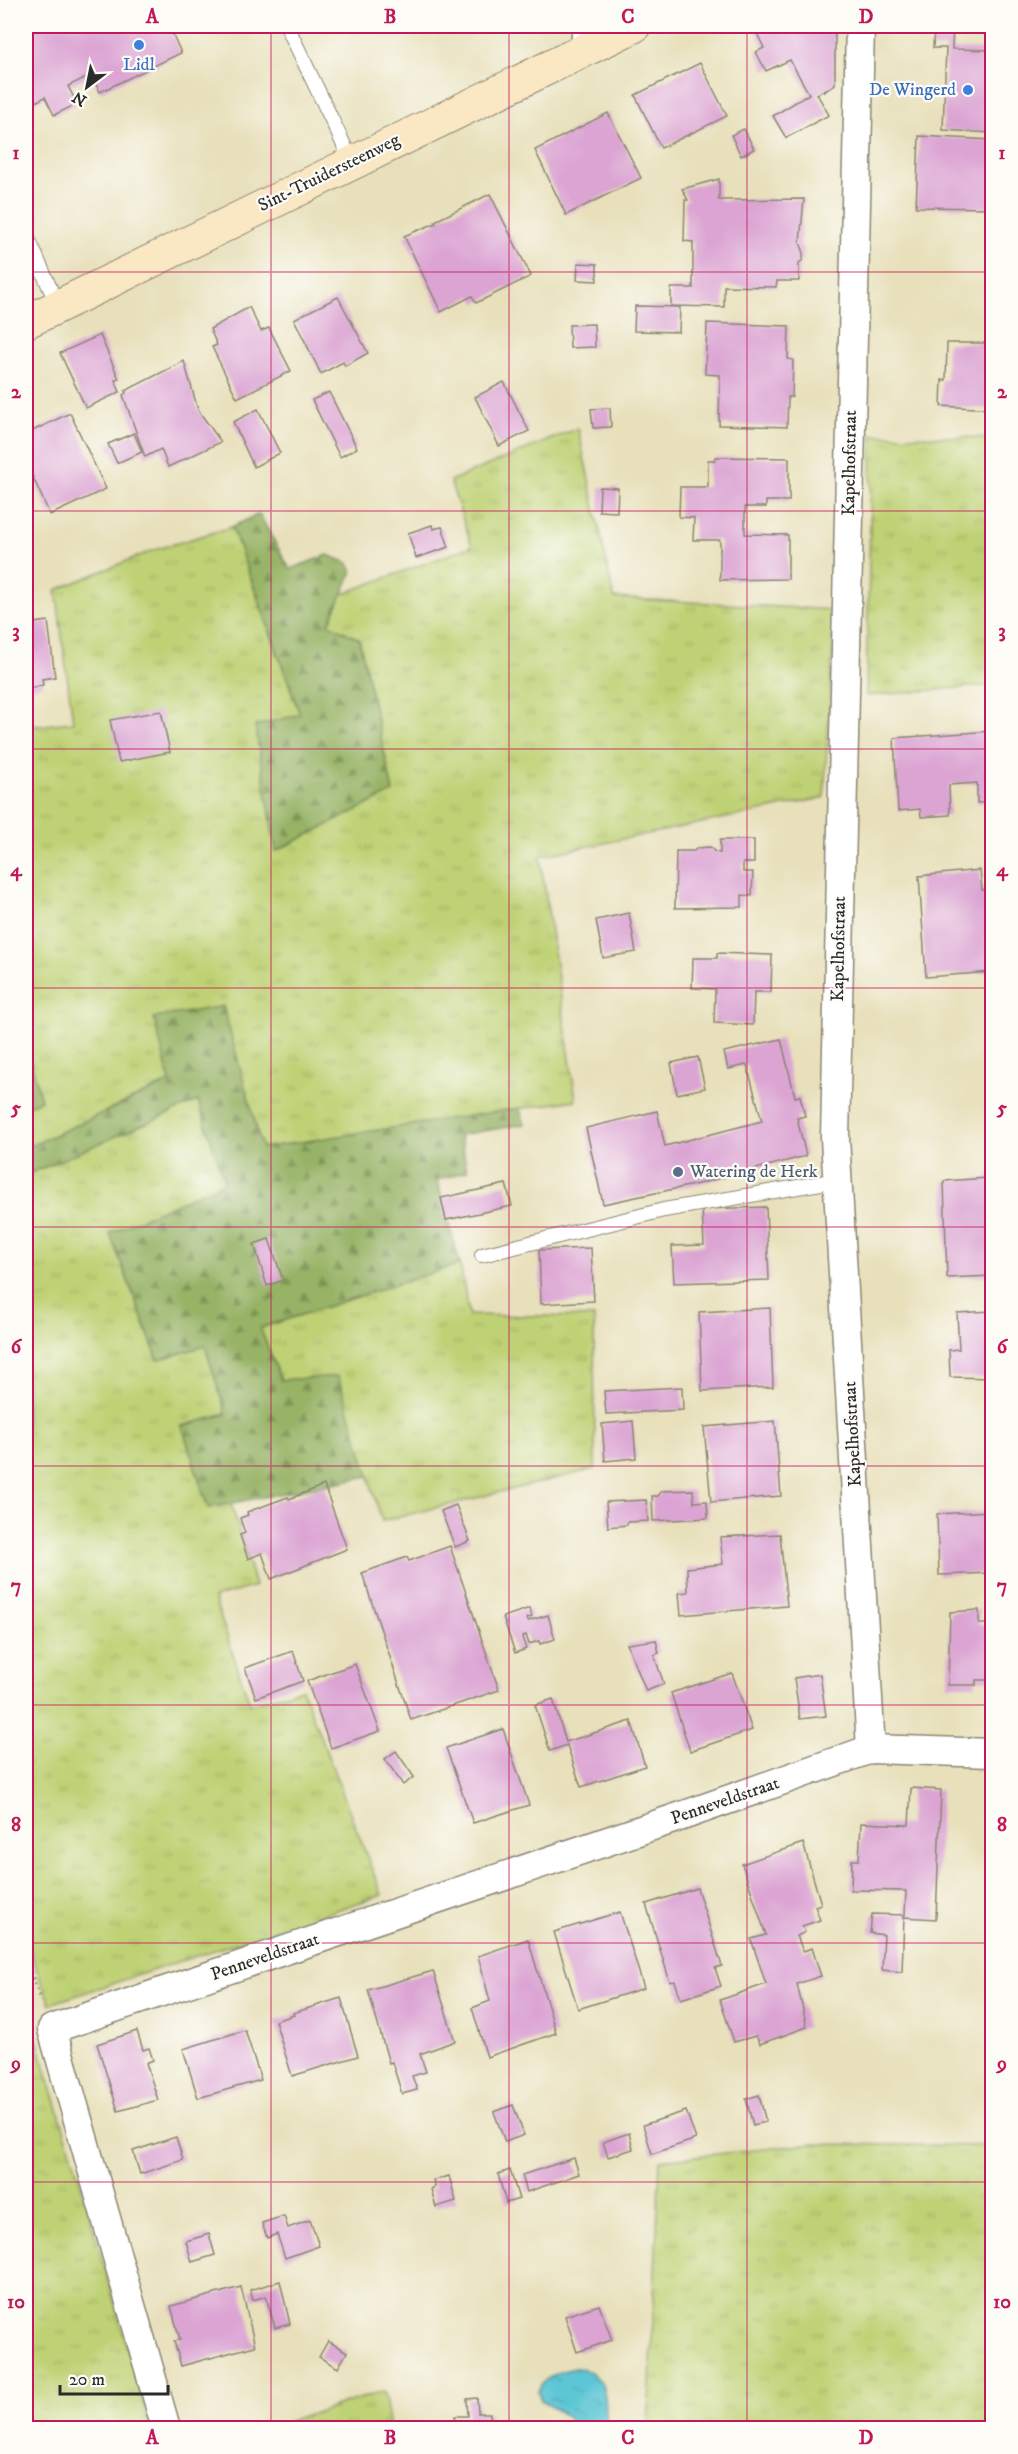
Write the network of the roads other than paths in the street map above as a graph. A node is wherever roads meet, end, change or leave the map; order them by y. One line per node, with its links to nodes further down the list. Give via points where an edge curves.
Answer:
1 (287, 26): 5 (lane)
2 (634, 26): 4 (main road, Sint-Truidersteenweg)
3 (860, 26): 9 (street, Kapelhofstraat, via 836,1114)
4 (586, 37): 5 (main road, Sint-Truidersteenweg)
5 (352, 162): 7 (main road, Sint-Truidersteenweg)
6 (26, 234): 7 (lane)
7 (58, 306): 8 (main road, Sint-Truidersteenweg)
8 (26, 322)
9 (838, 1180): 10 (lane, via 664,1210); 11 (street, Kapelhofstraat)
10 (482, 1256)
11 (871, 1749): 12 (street); 13 (street, Penneveldstraat, via 52,2029)
12 (993, 1753)
13 (166, 2428)

